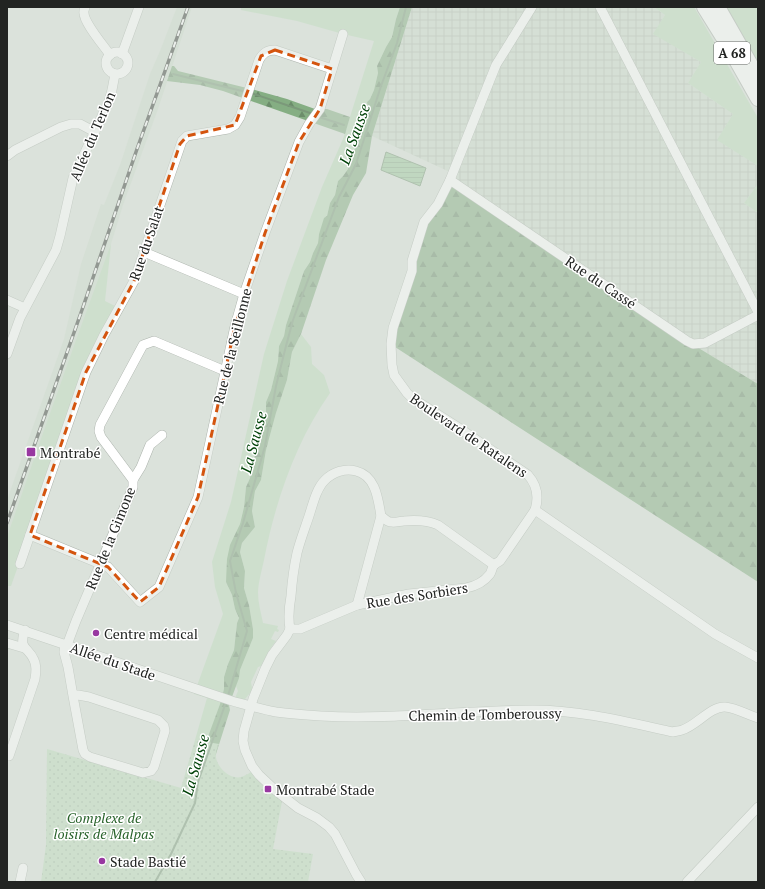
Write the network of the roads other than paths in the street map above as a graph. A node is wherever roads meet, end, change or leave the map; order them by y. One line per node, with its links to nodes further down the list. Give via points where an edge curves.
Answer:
1 (85, 7): 9 (street, via 85,19)
2 (139, 7): 8 (street)
3 (532, 7): 16 (street, Boulevard de Ratalens, via 496,66)
4 (600, 7): 21 (street)
5 (704, 7): 13 (highway, A 68)
6 (718, 7): 12 (highway, A 68)
7 (343, 34): 10 (street, Rue de la Seillonne)
8 (122, 54): 9 (street, via 116,52); 11 (street, via 127,62 126,68)
9 (110, 55): 11 (street, via 106,60 107,67)
10 (332, 69): 17 (street, Rue du Salat, via 275,50 266,51 261,56 238,122 228,129 187,136 182,141); 18 (street, Rue de la Seillonne, via 320,109 299,142)
11 (115, 74): 14 (street, Allée du Terlon, via 109,101)
12 (758, 77)
13 (758, 99)
14 (95, 132): 15 (street, via 80,124 71,124 14,150); 20 (street, Allée du Terlon, via 72,178 56,250)
15 (7, 156)
16 (450, 180): 22 (street, Rue du Cassé, via 693,344 705,343); 27 (street, Boulevard de Ratalens, via 438,204 424,222 412,261 412,271 391,344 394,375 412,398 528,475 536,488)
17 (144, 252): 18 (street); 29 (street, Rue du Salat, via 134,281 86,372)
18 (244, 294): 24 (street, Rue de la Seillonne)
19 (7, 300): 20 (street)
20 (25, 308): 23 (street, Allée du Terlon)
21 (758, 312)
22 (758, 315)
23 (7, 354)
24 (225, 371): 26 (street, Rue de la Gimone, via 154,341 143,345 99,431 101,438); 31 (street, Rue de la Seillonne, via 198,497 159,587 140,602 108,567)
25 (162, 435): 26 (street, via 150,445 141,467)
26 (132, 480): 31 (street, Rue de la Gimone, via 133,487)
27 (535, 510): 32 (street, Rue des Sorbiers, via 500,561); 40 (street, via 716,634)
28 (381, 516): 32 (street, via 391,522 432,522); 33 (street); 35 (street, via 375,488 361,472 346,469 324,481 314,499 297,552 288,619)
29 (30, 535): 30 (street, Rue du Salat); 31 (street)
30 (20, 564)
31 (100, 564): 38 (street, Rue de la Gimone)
32 (494, 565): 33 (street, Rue des Sorbiers, via 486,579 474,586 409,594)
33 (357, 605): 35 (street, Rue des Sorbiers, via 300,629)
34 (7, 625): 36 (street, Allée du Stade)
35 (290, 629): 42 (street, via 272,655)
36 (25, 630): 38 (street, Allée du Stade); 39 (street, via 22,640)
37 (7, 643): 39 (street)
38 (68, 645): 41 (street, Rue de la Gimone, via 68,667); 42 (street, Allée du Stade)
39 (24, 648): 44 (street, via 32,655 36,673)
40 (758, 658)
41 (73, 696): 41 (street, via 85,754 143,773 151,771 164,731 162,723 89,697)
42 (251, 706): 43 (street, Chemin de Tomberoussy, via 283,712 343,717 532,710 595,716 673,732 682,730 710,712 724,707); 47 (street, via 243,741 244,750 252,766 292,804 330,827)
43 (758, 718)
44 (9, 756)
45 (758, 807): 49 (street)
46 (23, 868): 48 (street)
47 (357, 879)
48 (20, 882)
49 (687, 882)

